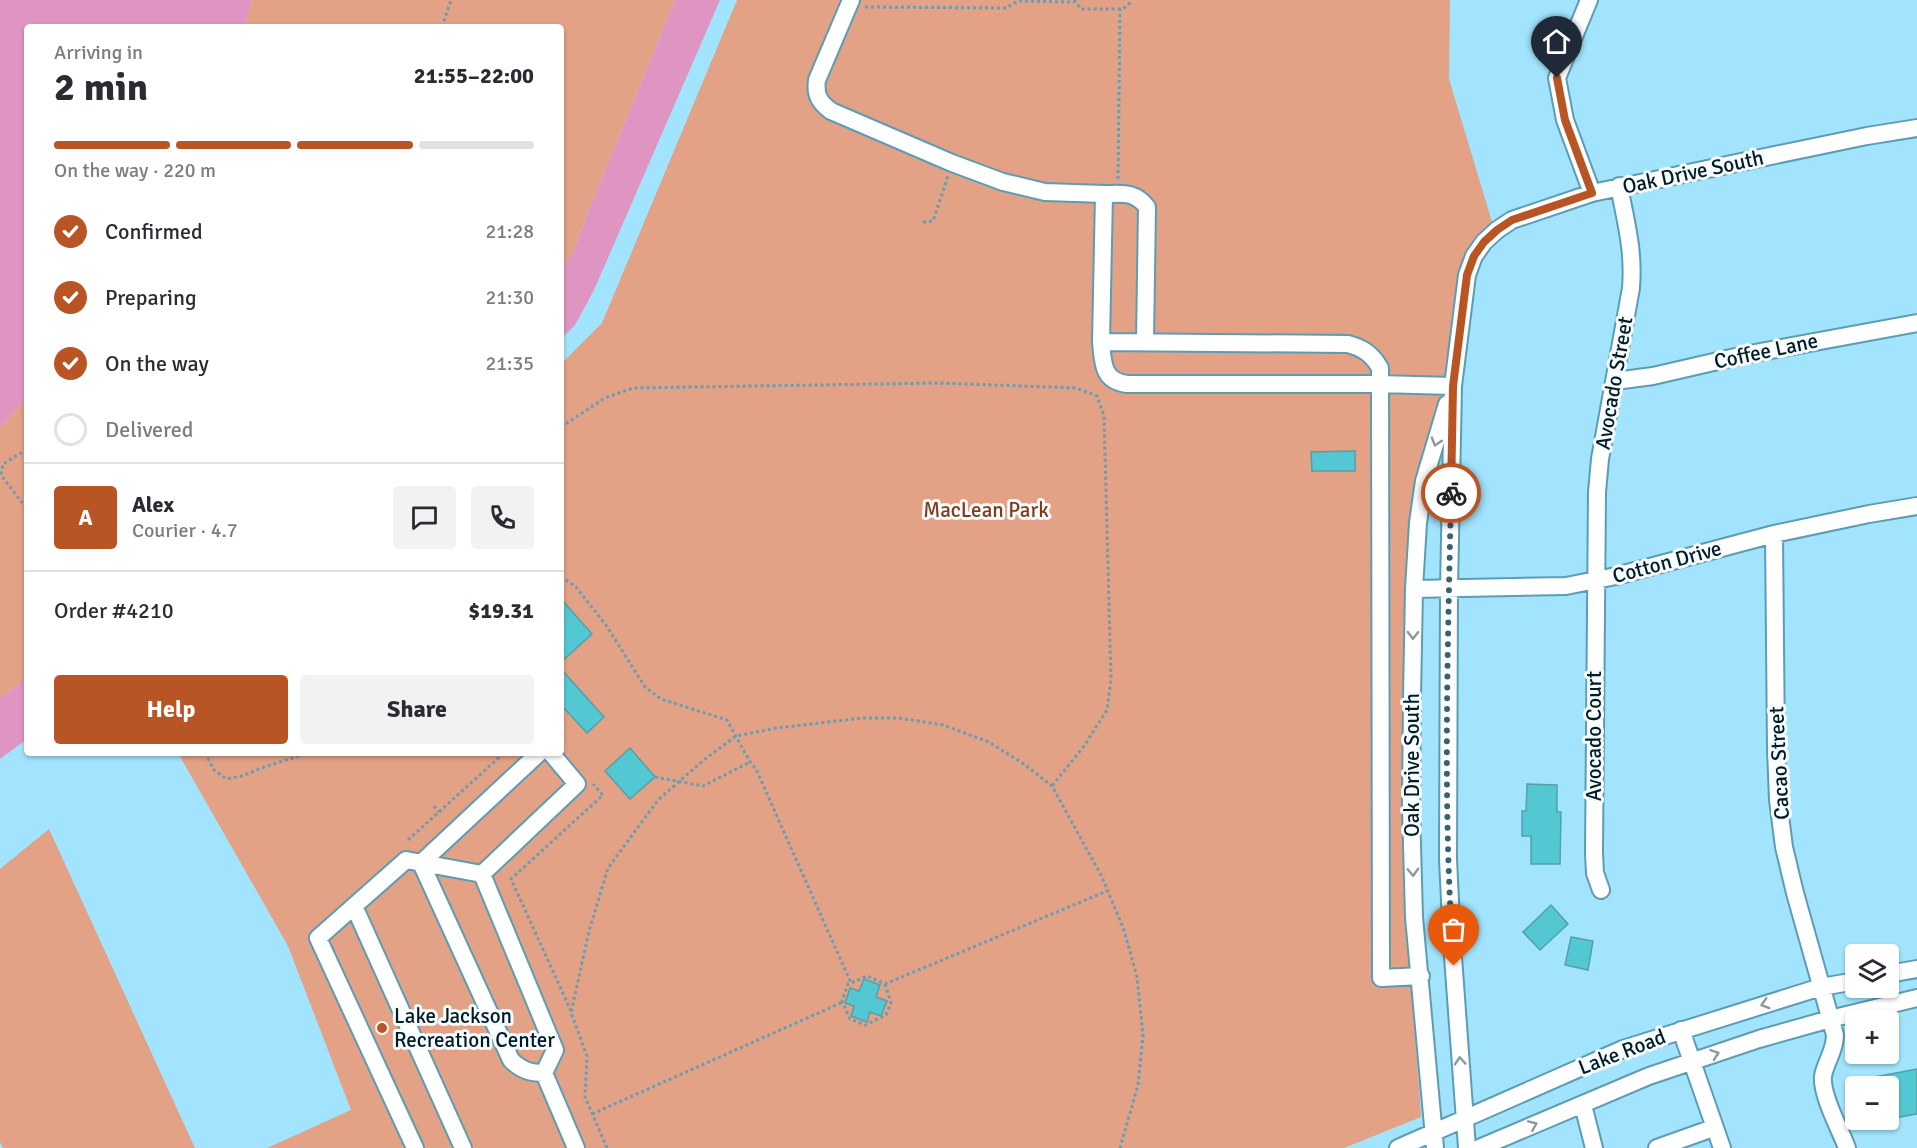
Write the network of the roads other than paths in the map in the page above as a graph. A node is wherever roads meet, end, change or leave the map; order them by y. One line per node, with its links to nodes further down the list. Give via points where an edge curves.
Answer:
1 (1589, 0): 5 (street, via 1557,78 1565,120)
2 (849, 3): 6 (street, via 817,80 821,103 831,111 1003,182 1045,192)
3 (1917, 128): 4 (street, Oak Drive South)
4 (1619, 186): 5 (street, Oak Drive South); 10 (street, Avocado Street, via 1632,248 1632,268)
5 (1592, 193): 12 (street, Oak Drive South, via 1512,220 1484,242 1467,275)
6 (1111, 194): 8 (street, via 1139,197 1147,207); 9 (street)
7 (1917, 323): 10 (street, Coffee Lane)
8 (1145, 341): 9 (street); 11 (street, via 1348,344 1363,348 1374,358 1380,368)
9 (1101, 342): 11 (street, via 1103,366 1118,383)
10 (1615, 381): 15 (street, Avocado Street, via 1600,459)
11 (1379, 384): 12 (street); 26 (street, via 1381,978)
12 (1453, 386): 16 (street, Oak Drive South); 17 (street, Oak Drive South, one-way to 17, via 1424,481)
13 (1917, 506): 14 (street, Cotton Drive)
14 (1774, 534): 15 (street, Cotton Drive); 28 (street, Cacao Street, via 1778,800 1784,848)
15 (1595, 581): 16 (street, Cotton Drive, via 1566,586); 22 (street, Avocado Court, via 1594,853)
16 (1449, 588): 17 (street, Cotton Drive); 35 (street, Oak Drive South, one-way to 16, via 1448,859)
17 (1414, 589): 26 (street, Oak Drive South, one-way to 26, via 1411,808)
18 (536, 756): 20 (street)
19 (554, 756): 21 (street, via 577,784)
20 (422, 863): 21 (street); 23 (street, via 406,860); 33 (street, via 511,1060 519,1068)
21 (482, 874): 33 (street, via 555,1050)
22 (1600, 890)
23 (354, 906): 38 (street, via 318,938); 39 (street)
24 (1917, 969): 25 (street)
25 (1899, 972)
26 (1420, 976): 37 (street, Oak Drive South)
27 (1845, 983): 28 (street, Lake Road)
28 (1821, 987): 30 (street, Cacao Street); 31 (street, Lake Road, one-way to 31)
29 (1917, 998): 30 (street, Lake Road)
30 (1830, 1019): 32 (street, Lake Road, one-way to 30); 47 (street, Cacao Street, via 1835,1043 1823,1084)
31 (1681, 1030): 32 (street); 35 (street, Lake Road, via 1623,1049)
32 (1692, 1062): 34 (street, Lake Road); 36 (street)
33 (544, 1073): 40 (street)
34 (1582, 1105): 43 (street, Lake Road, one-way to 34); 44 (street)
35 (1465, 1120): 37 (street, Lake Road); 42 (street, Oak Drive South)
36 (1713, 1128): 45 (street); 46 (street)
37 (1434, 1140): 41 (street, Lake Road)
38 (415, 1148)
39 (463, 1148)
40 (576, 1148)
41 (1398, 1148)
42 (1467, 1148)
43 (1479, 1148)
44 (1594, 1148)
45 (1657, 1148)
46 (1722, 1148)
47 (1847, 1148)

